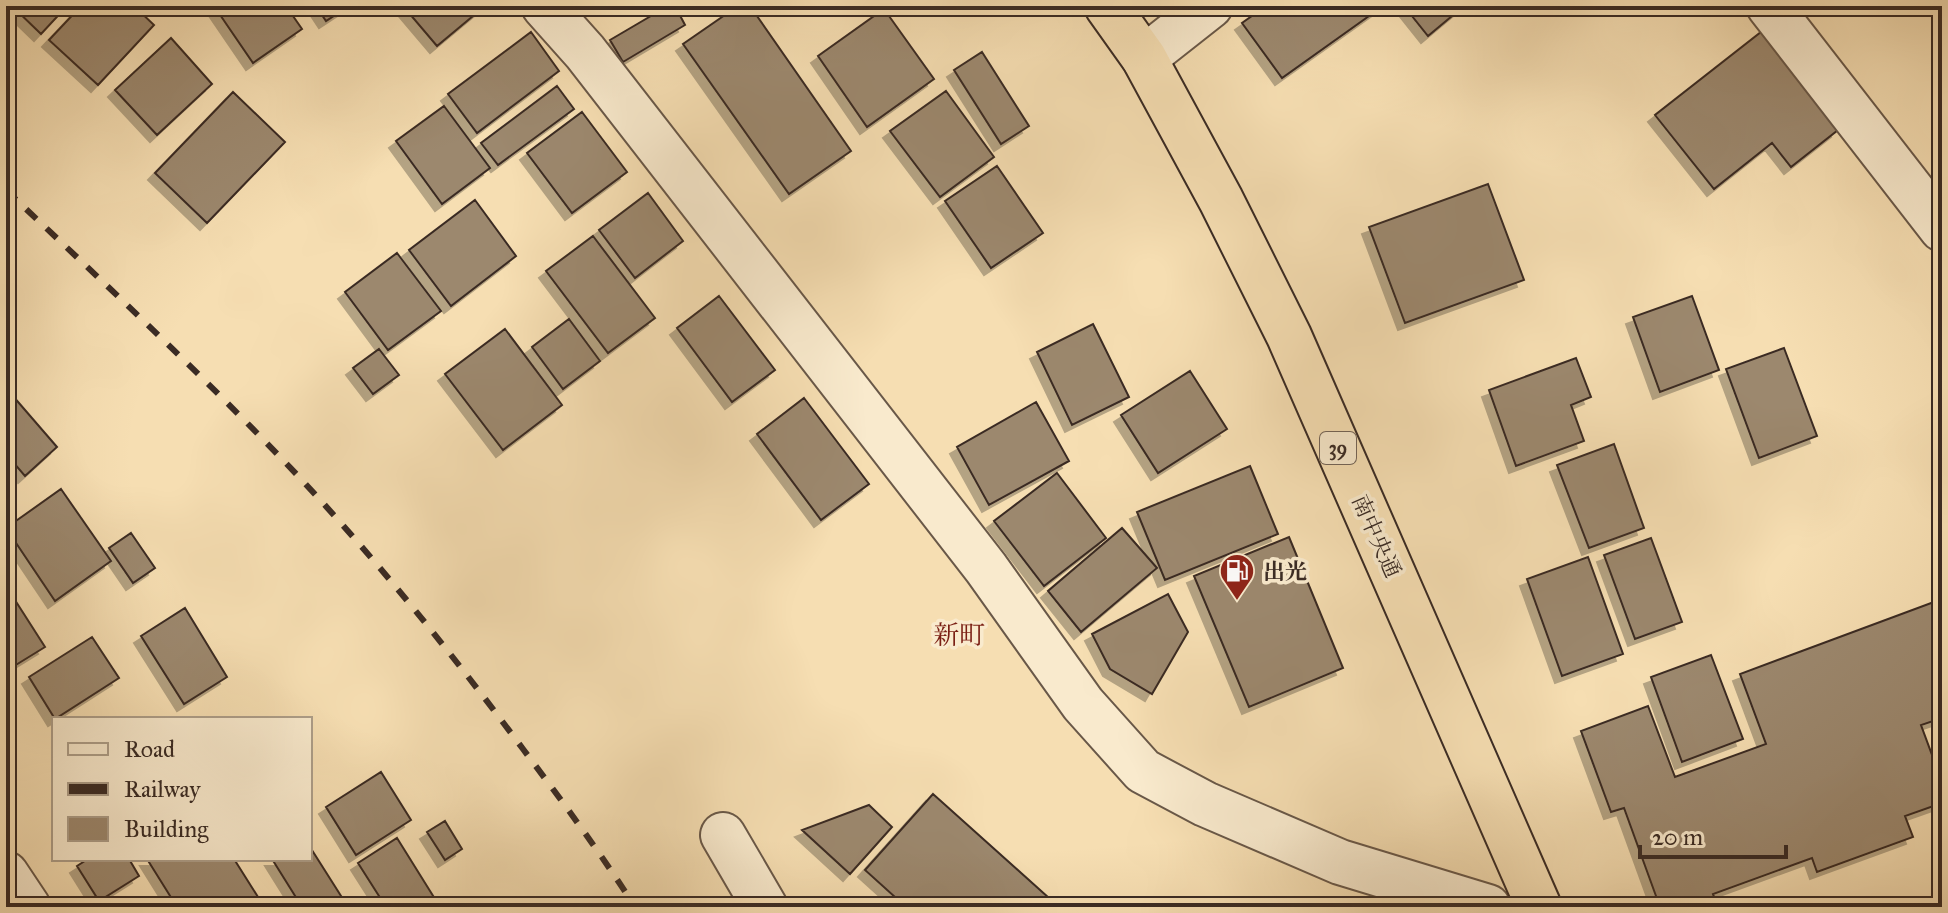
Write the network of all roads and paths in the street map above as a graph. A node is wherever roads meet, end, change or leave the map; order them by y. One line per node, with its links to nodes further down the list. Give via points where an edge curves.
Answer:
1 (544, 6): 11 (street, via 986,568 1083,704 1143,771 1340,862)
2 (1107, 6): 5 (highway, 南中央通 / 39)
3 (1210, 6): 5 (street)
4 (1769, 6): 6 (street)
5 (1144, 58): 12 (highway, 南中央通 / 39, via 1289,336)
6 (1942, 229)
7 (723, 835): 10 (street)
8 (6, 874): 9 (street)
9 (28, 907)
10 (765, 907)
11 (1488, 907)
12 (1539, 907)

